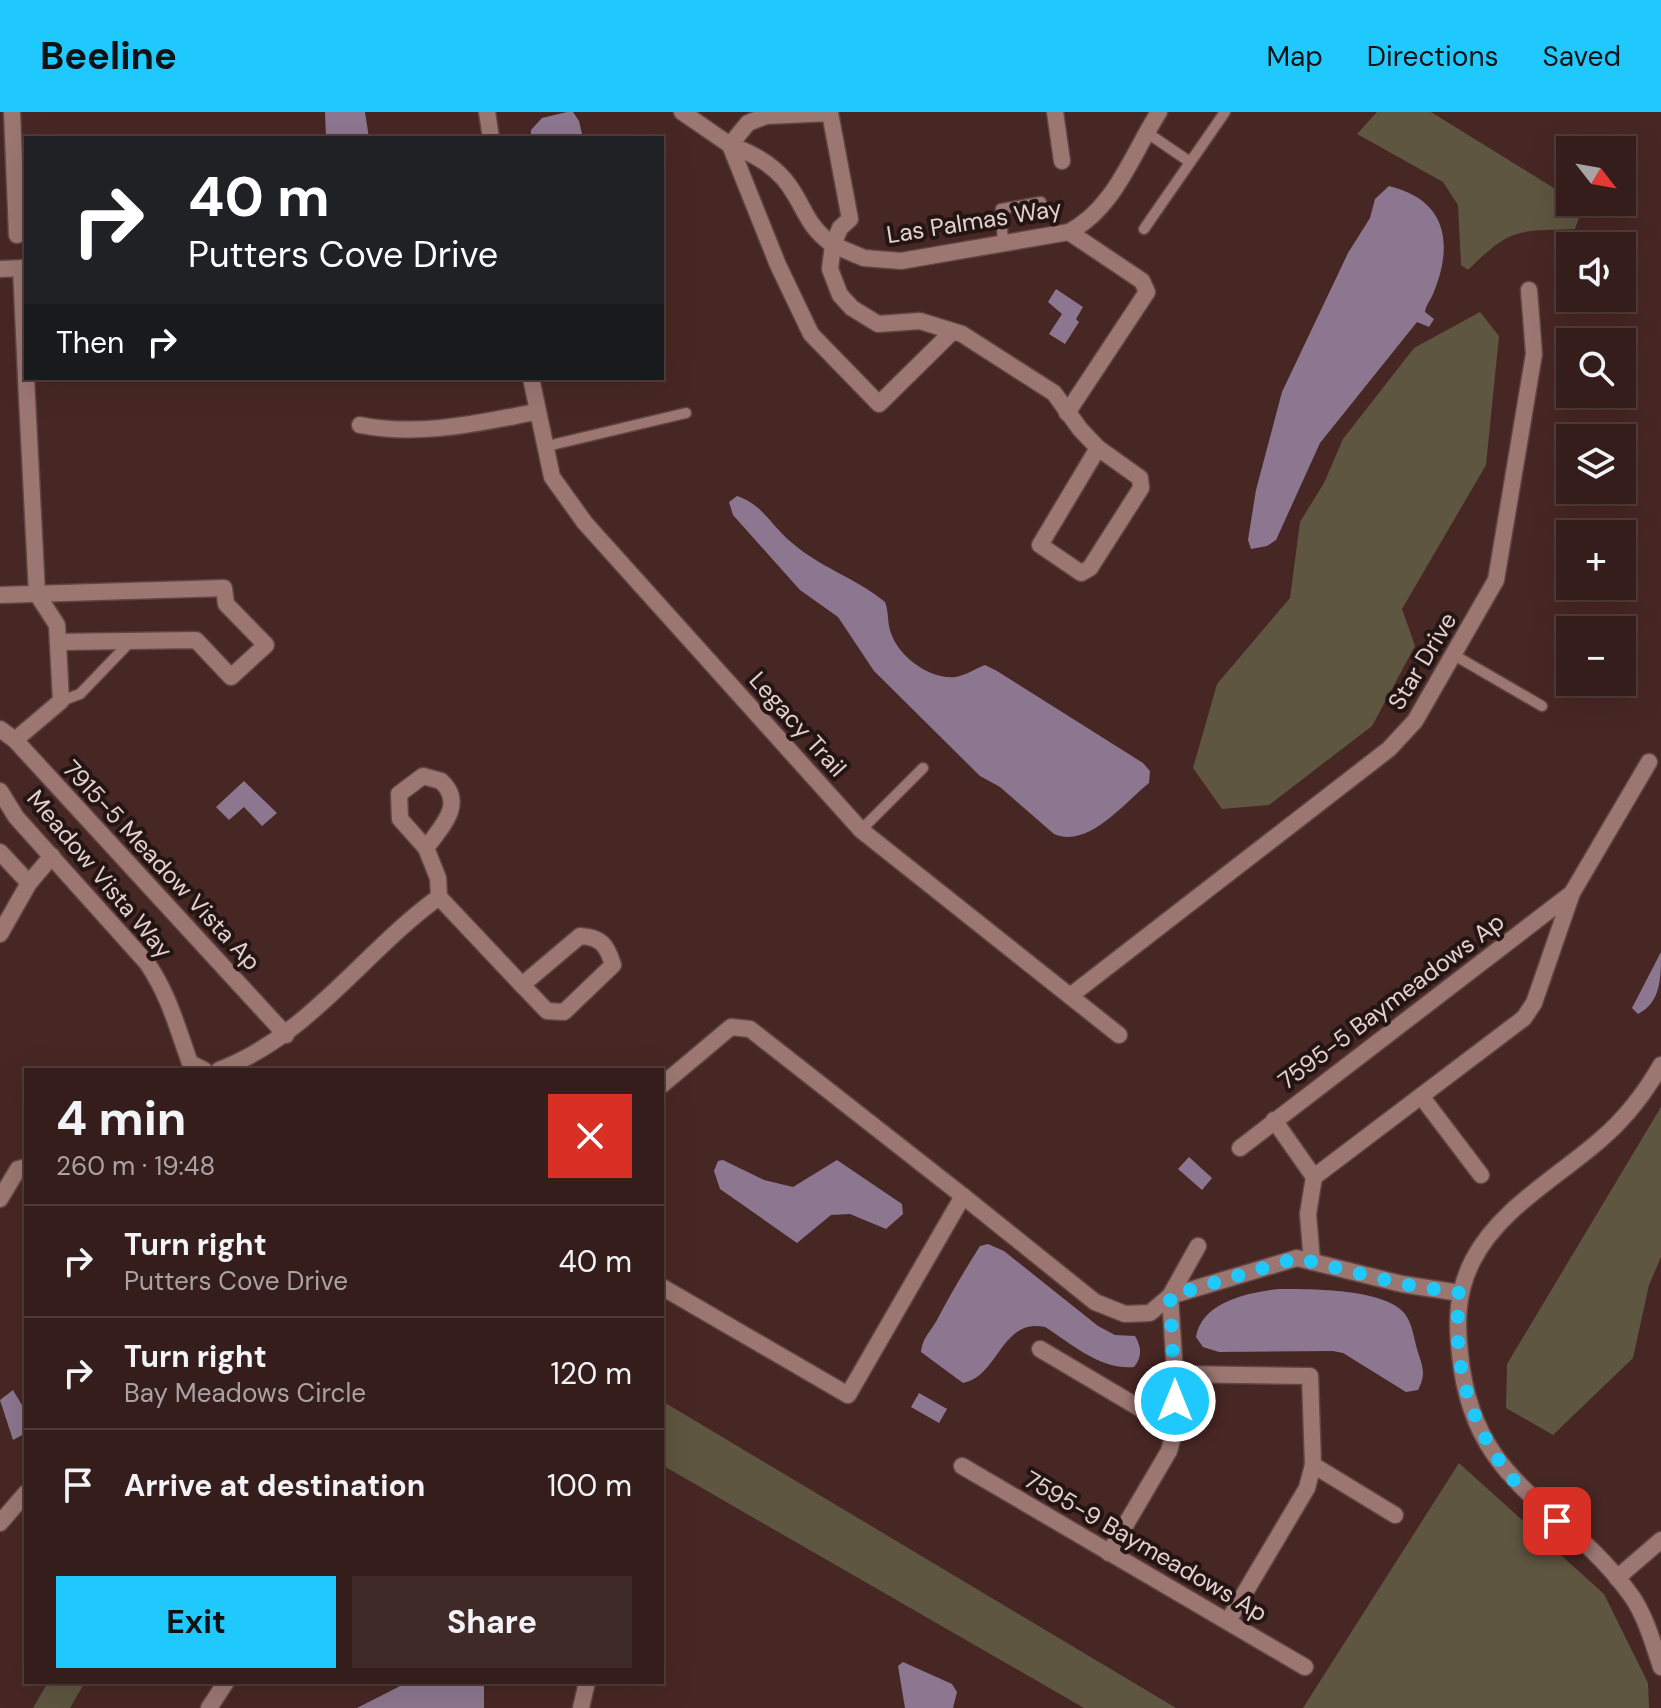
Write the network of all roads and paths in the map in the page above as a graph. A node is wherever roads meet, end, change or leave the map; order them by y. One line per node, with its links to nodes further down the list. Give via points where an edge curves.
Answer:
1 (12, 112): 15 (street)
2 (487, 112): 8 (street)
3 (682, 112): 9 (street, Las Palmas Way)
4 (1055, 112): 10 (street)
5 (1159, 112): 7 (street, Las Palmas Way)
6 (1225, 112): 11 (lane)
7 (1146, 132): 11 (lane); 14 (street, Las Palmas Way, via 1100,211)
8 (491, 136)
9 (730, 145): 17 (street, Las Palmas Way, via 753,154 785,180 814,231); 17 (street, via 748,123 766,116 830,113 850,219); 22 (street, via 811,334 879,404)
10 (1062, 161)
11 (1190, 162): 13 (lane)
12 (1041, 202): 16 (lane, via 1001,209)
13 (1144, 229)
14 (1069, 232): 16 (street, Las Palmas Way); 27 (street, via 1142,281 1147,292)
15 (14, 235)
16 (1003, 244): 17 (street, Las Palmas Way, via 884,262)
17 (833, 245): 22 (street, via 830,269 840,295 852,308 878,324 920,321)
18 (23, 268): 19 (street); 21 (street)
19 (0, 269)
20 (1529, 290): 35 (street, Star Drive, via 1534,354 1503,557 1486,600)
21 (24, 305)
22 (952, 332): 27 (street, via 1054,393)
23 (26, 380): 31 (street)
24 (531, 380): 25 (street, Legacy Trail)
25 (536, 412): 28 (street, via 425,431); 29 (street, Legacy Trail)
26 (686, 413): 29 (lane)
27 (1067, 413): 30 (street)
28 (360, 425)
29 (543, 447): 43 (street, Legacy Trail, via 552,477 575,512)
30 (1098, 448): 30 (street, via 1140,478 1141,488 1090,568 1081,573 1040,545)
31 (37, 594): 32 (street); 33 (street, via 224,588 226,604 266,645 231,677 196,640); 34 (street, via 57,625)
32 (0, 595)
33 (132, 640): 34 (street); 36 (lane, via 80,694)
34 (58, 642): 36 (street)
35 (1454, 655): 37 (lane); 52 (street, Star Drive, via 1415,721 1389,749)
36 (61, 701): 39 (street)
37 (1542, 706)
38 (0, 729): 39 (street, 7915-5 Meadow Vista Ap)
39 (15, 740): 53 (street, 7915-5 Meadow Vista Ap)
40 (1649, 762): 48 (street)
41 (923, 768): 43 (lane)
42 (0, 791): 46 (street, Meadow Vista Way)
43 (861, 830): 52 (street, Legacy Trail)
44 (426, 848): 49 (street)
45 (0, 852): 47 (street)
46 (52, 856): 47 (street); 56 (street, Meadow Vista Way, via 147,963 179,1024 190,1063)
47 (29, 883): 50 (street)
48 (1572, 893): 59 (street, via 1524,1018); 60 (street, 7595-5 Baymeadows Ap)
49 (439, 897): 51 (street); 53 (street)
50 (0, 934)
51 (522, 985): 51 (street, via 547,1011 564,1012 613,965 608,948 596,937 580,936)
52 (1070, 996): 54 (street, Legacy Trail)
53 (286, 1035): 57 (street)
54 (1119, 1035)
55 (1661, 1065): 70 (street, via 1616,1125 1500,1222 1474,1259)
56 (200, 1068)
57 (224, 1068)
58 (664, 1083): 65 (street, via 731,1027 750,1029)
59 (1421, 1096): 63 (street); 64 (street)
60 (1274, 1120): 61 (street, 7595-5 Baymeadows Ap); 64 (street)
61 (1240, 1148)
62 (24, 1168): 66 (street)
63 (1481, 1175)
64 (1314, 1177): 68 (street, via 1308,1214)
65 (963, 1196): 69 (street, via 848,1395); 71 (street, via 1111,1310 1150,1313)
66 (0, 1199)
67 (1198, 1246): 71 (street)
68 (1312, 1262): 70 (street); 71 (street, via 1297,1258)
69 (664, 1288)
70 (1460, 1293): 82 (street, via 1461,1371 1471,1409 1496,1459)
71 (1170, 1296): 73 (street)
72 (1040, 1349): 74 (street)
73 (1175, 1374): 74 (street); 75 (street, via 1310,1376)
74 (1175, 1429): 81 (street, via 1169,1451)
75 (1313, 1465): 78 (street); 83 (street, via 1307,1488)
76 (962, 1466): 81 (street, 7595-9 Baymeadows Ap)
77 (14, 1500): 79 (street)
78 (1395, 1515)
79 (0, 1523)
80 (1661, 1540): 82 (street)
81 (1109, 1553): 83 (street, 7595-9 Baymeadows Ap)
82 (1617, 1578): 85 (street, via 1632,1596)
83 (1228, 1621): 84 (street, 7595-9 Baymeadows Ap)
84 (1305, 1667)
85 (1661, 1667)
86 (225, 1684): 88 (street)
87 (587, 1684): 89 (street)
88 (209, 1708)
89 (581, 1708)

